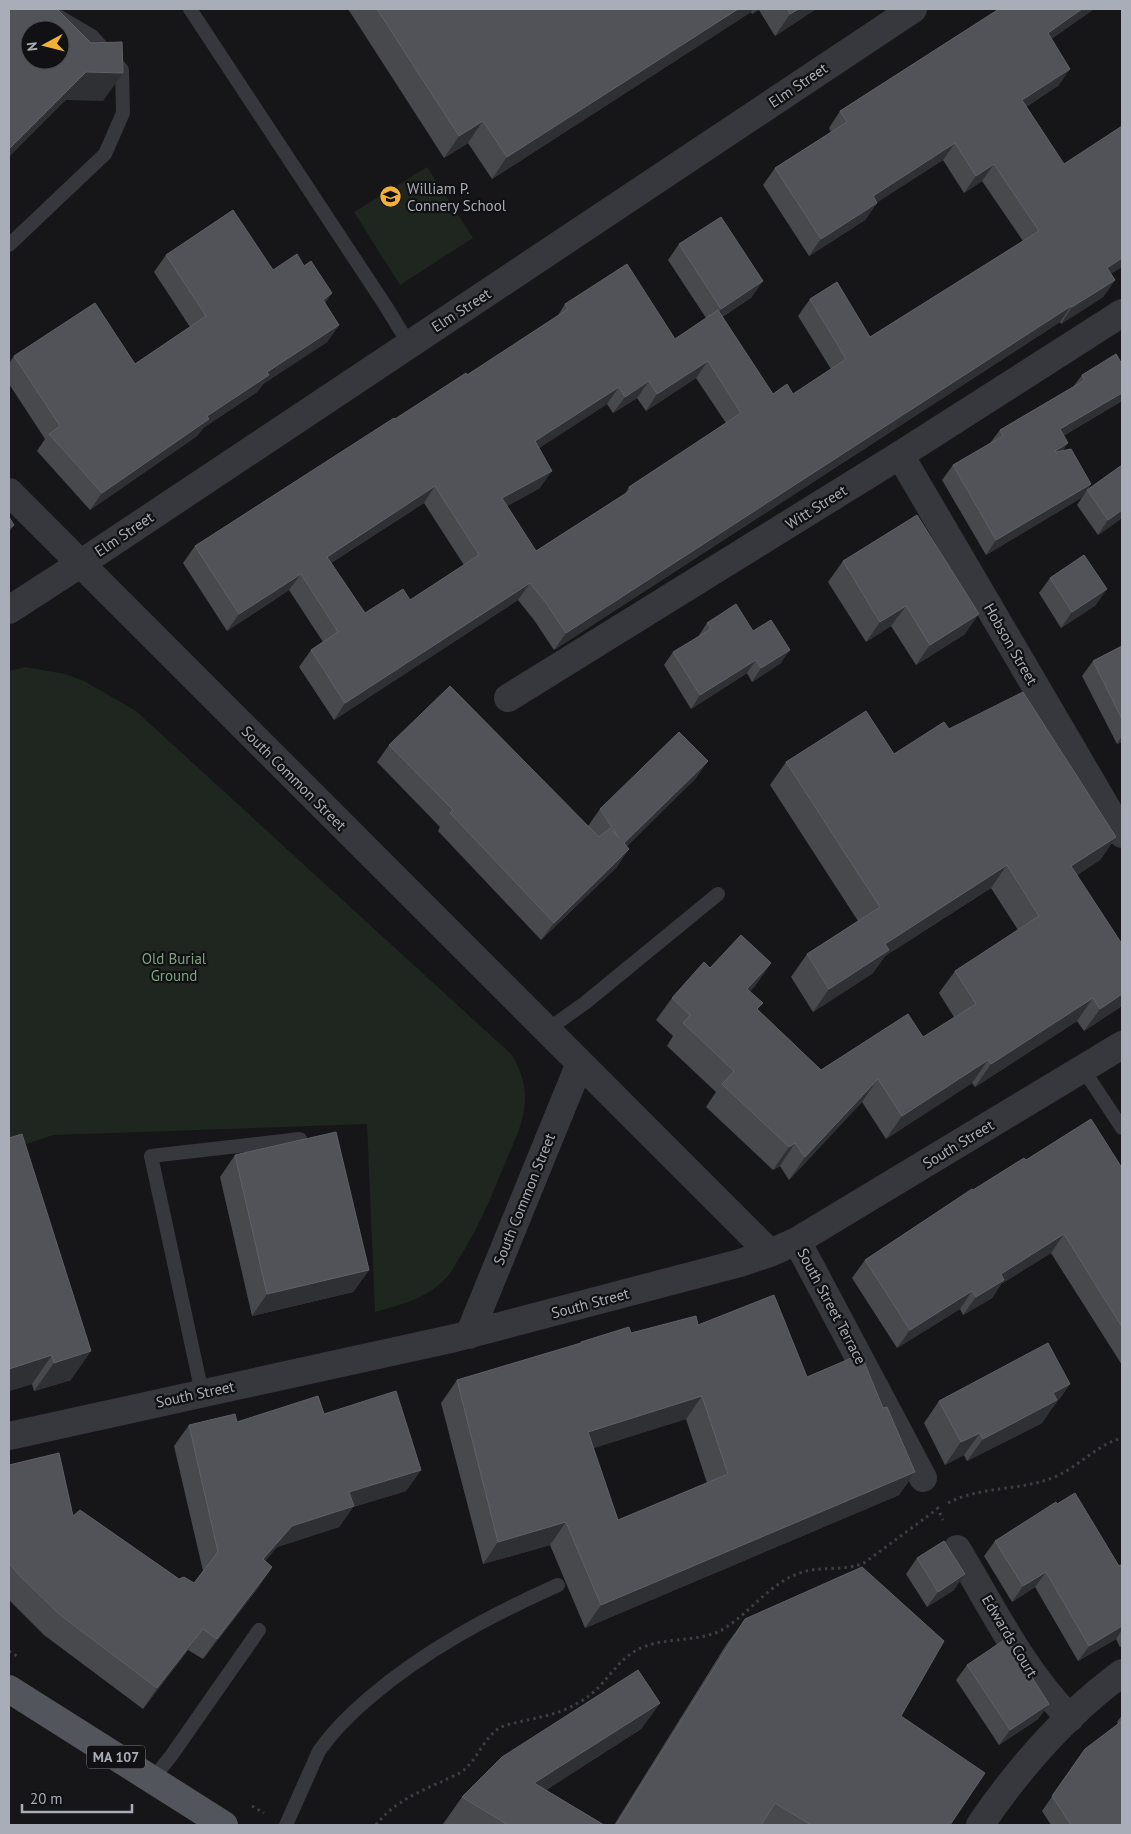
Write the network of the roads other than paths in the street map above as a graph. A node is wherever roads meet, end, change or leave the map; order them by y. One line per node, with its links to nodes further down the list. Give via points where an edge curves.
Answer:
1 (46, 9): 4 (lane, via 92,36 122,70 123,113 105,154)
2 (190, 9): 6 (lane)
3 (913, 9): 6 (street, Elm Street)
4 (9, 245)
5 (1122, 313): 7 (street, Witt Street)
6 (409, 344): 9 (street, Elm Street)
7 (900, 455): 11 (street, Witt Street); 12 (street, Hobson Street)
8 (9, 492): 9 (street, South Common Street)
9 (80, 564): 10 (street, Elm Street); 14 (street, South Common Street)
10 (9, 610)
11 (508, 698)
12 (1122, 834)
13 (718, 894): 14 (lane, via 585,1003)
14 (547, 1030): 16 (street, South Common Street)
15 (1122, 1045): 17 (street, South Street)
16 (580, 1062): 21 (street, South Common Street); 22 (street, South Common Street)
17 (1083, 1069): 18 (lane); 20 (street, South Street)
18 (1122, 1128)
19 (300, 1139): 23 (lane, via 151,1156)
20 (797, 1241): 21 (street, South Street); 25 (street, South Street Terrace)
21 (770, 1253): 22 (street, South Street)
22 (468, 1335): 23 (street, South Street)
23 (202, 1392): 24 (street, South Street)
24 (9, 1436)
25 (923, 1478)
26 (958, 1549): 31 (street, Edwards Court, via 1030,1671)
27 (558, 1585): 34 (lane, via 479,1624 424,1656 347,1717 319,1751)
28 (259, 1630): 32 (lane)
29 (1122, 1673): 31 (street)
30 (9, 1690): 32 (main road, MA 107)
31 (1070, 1718): 35 (street, via 1016,1776)
32 (152, 1780): 33 (main road, MA 107)
33 (224, 1825)
34 (286, 1825)
35 (980, 1825)

